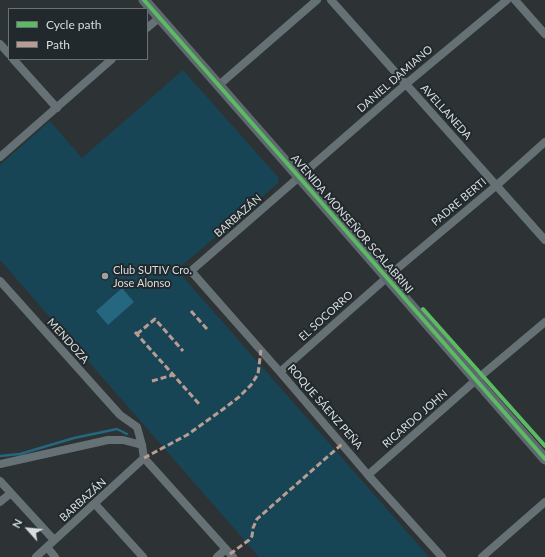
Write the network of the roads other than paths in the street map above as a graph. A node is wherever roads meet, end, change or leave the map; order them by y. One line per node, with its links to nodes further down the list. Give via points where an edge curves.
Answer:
1 (144, 0): 6 (main road, AVENIDA MONSEÑOR SCALABRINI)
2 (317, 0): 14 (street)
3 (331, 0): 13 (street, AVELLANEDA)
4 (507, 0): 13 (street, DANIEL DAMIANO)
5 (515, 0): 8 (street)
6 (160, 18): 7 (street); 14 (main road, AVENIDA MONSEÑOR SCALABRINI)
7 (148, 27)
8 (545, 34)
9 (0, 44): 10 (street)
10 (8, 53)
11 (14, 60): 15 (street)
12 (111, 60): 15 (street)
13 (406, 84): 18 (street, DANIEL DAMIANO); 19 (street, AVELLANEDA)
14 (219, 85): 18 (main road, AVENIDA MONSEÑOR SCALABRINI)
15 (57, 108): 17 (street)
16 (545, 142): 19 (street, PADRE BERTI)
17 (0, 157)
18 (299, 177): 21 (street, BARBAZÁN); 22 (main road, AVENIDA MONSEÑOR SCALABRINI)
19 (497, 185): 20 (street, AVELLANEDA); 22 (street, PADRE BERTI)
20 (545, 240)
21 (191, 271): 25 (street, ROQUE SÁENZ PEÑA)
22 (387, 277): 25 (street, EL SOCORRO); 26 (main road, AVENIDA MONSEÑOR SCALABRINI)
23 (0, 281): 27 (street, MENDOZA, via 120,415 137,427)
24 (545, 322): 26 (street, RICARDO JOHN)
25 (280, 372): 31 (street, ROQUE SÁENZ PEÑA)
26 (476, 380): 29 (main road, AVENIDA MONSEÑOR SCALABRINI); 31 (street, RICARDO JOHN)
27 (142, 445): 28 (street, MENDOZA); 30 (street, via 123,440 108,440)
28 (144, 458): 36 (street, BARBAZÁN); 39 (street)
29 (545, 459)
30 (0, 464)
31 (368, 475): 45 (street, ROQUE SÁENZ PEÑA)
32 (0, 481): 33 (street)
33 (11, 493): 34 (street); 37 (street)
34 (0, 502)
35 (545, 502): 46 (street)
36 (95, 504): 37 (street, BARBAZÁN); 42 (street)
37 (54, 540): 38 (street, BARBAZÁN)
38 (47, 547): 40 (street, BARBAZÁN); 41 (street)
39 (226, 550): 43 (street); 44 (street)
40 (36, 557)
41 (55, 557)
42 (143, 557)
43 (217, 557)
44 (232, 557)
45 (442, 557)
46 (482, 557)

